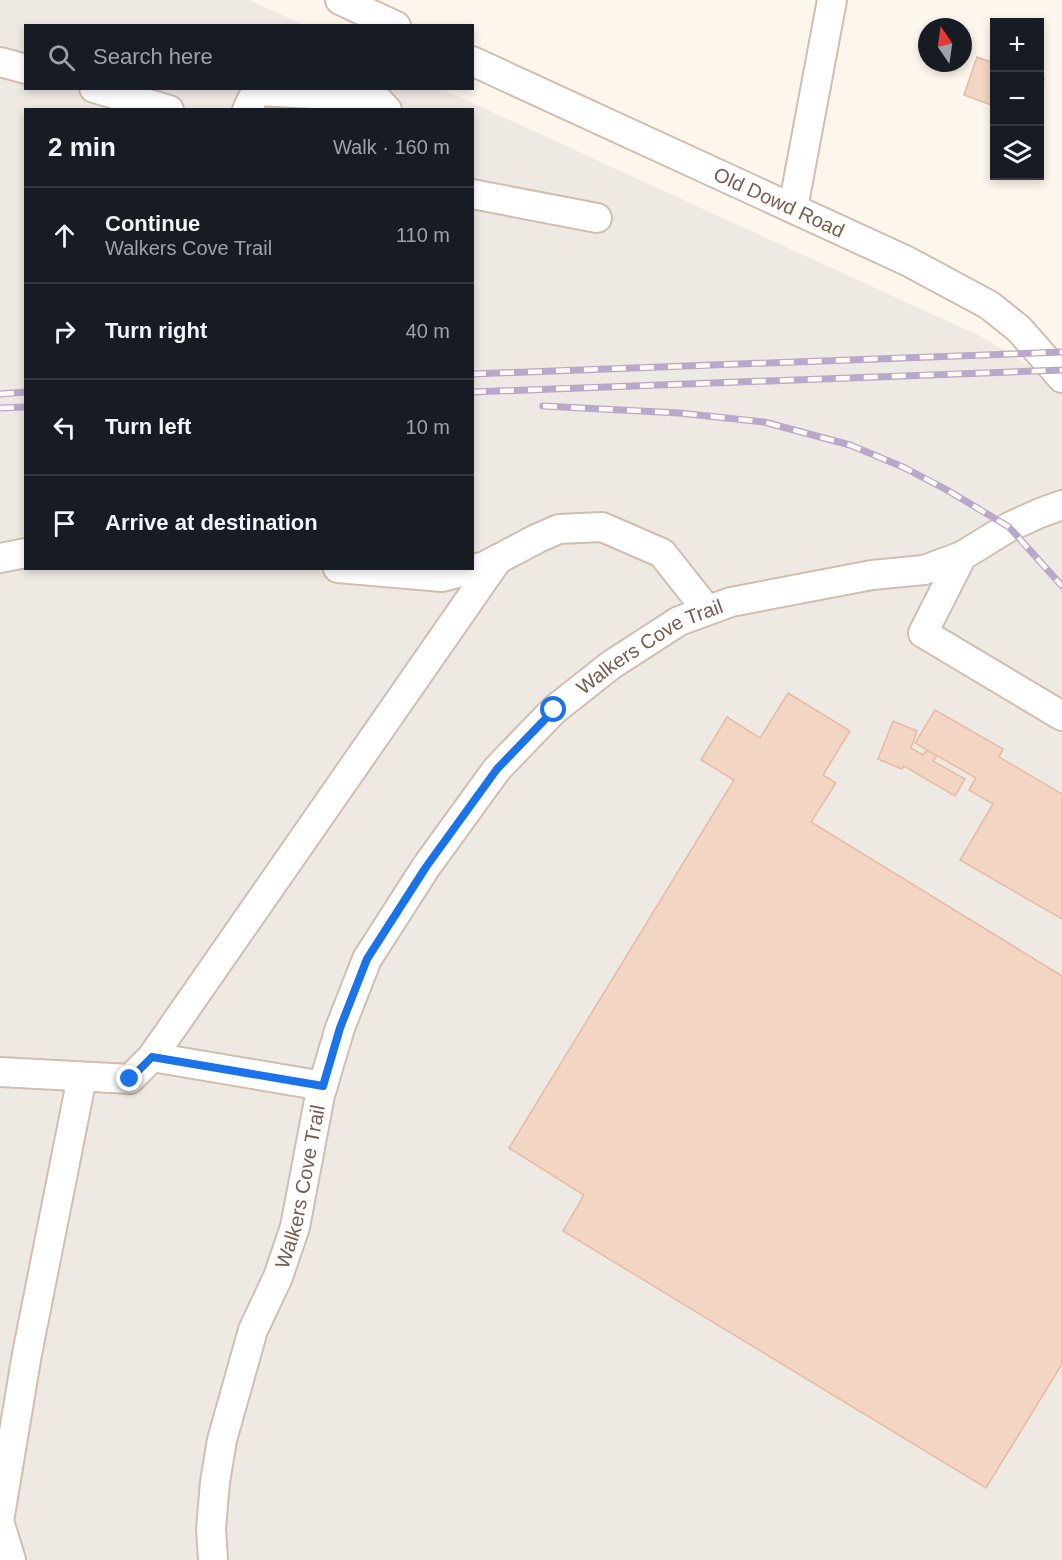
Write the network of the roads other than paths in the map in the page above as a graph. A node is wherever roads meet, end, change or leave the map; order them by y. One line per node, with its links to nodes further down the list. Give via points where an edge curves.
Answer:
1 (340, 0): 3 (street)
2 (832, 0): 12 (street)
3 (392, 24)
4 (0, 62): 6 (street)
5 (474, 62): 12 (street, Old Dowd Road)
6 (24, 68)
7 (101, 90): 9 (street)
8 (381, 98): 10 (street, via 256,91)
9 (163, 108)
10 (248, 108)
11 (474, 194): 13 (street)
12 (794, 208): 14 (street, Old Dowd Road, via 989,305 1020,329)
13 (597, 218)
14 (1062, 378)
15 (1062, 505): 17 (street, Walkers Cove Trail, via 1009,527)
16 (24, 553): 18 (street)
17 (962, 556): 23 (street, Walkers Cove Trail, via 924,570 872,575); 24 (street, via 922,633)
18 (0, 558)
19 (498, 559): 20 (street); 23 (street, via 560,529 602,527 662,553); 25 (street)
20 (474, 569)
21 (361, 570): 22 (street, via 442,577)
22 (469, 570)
23 (707, 610): 28 (street, Walkers Cove Trail, via 679,621 611,664 554,710 497,769 426,867 367,959)
24 (1062, 716)
25 (152, 1057): 27 (street, via 130,1079); 28 (street)
26 (0, 1072): 27 (street)
27 (82, 1077): 29 (street, via 27,1354)
28 (323, 1086): 32 (street, Walkers Cove Trail, via 295,1227 278,1277 253,1330 222,1440 211,1529)
29 (0, 1515)
30 (0, 1524): 31 (street)
31 (10, 1560)
32 (213, 1560)

